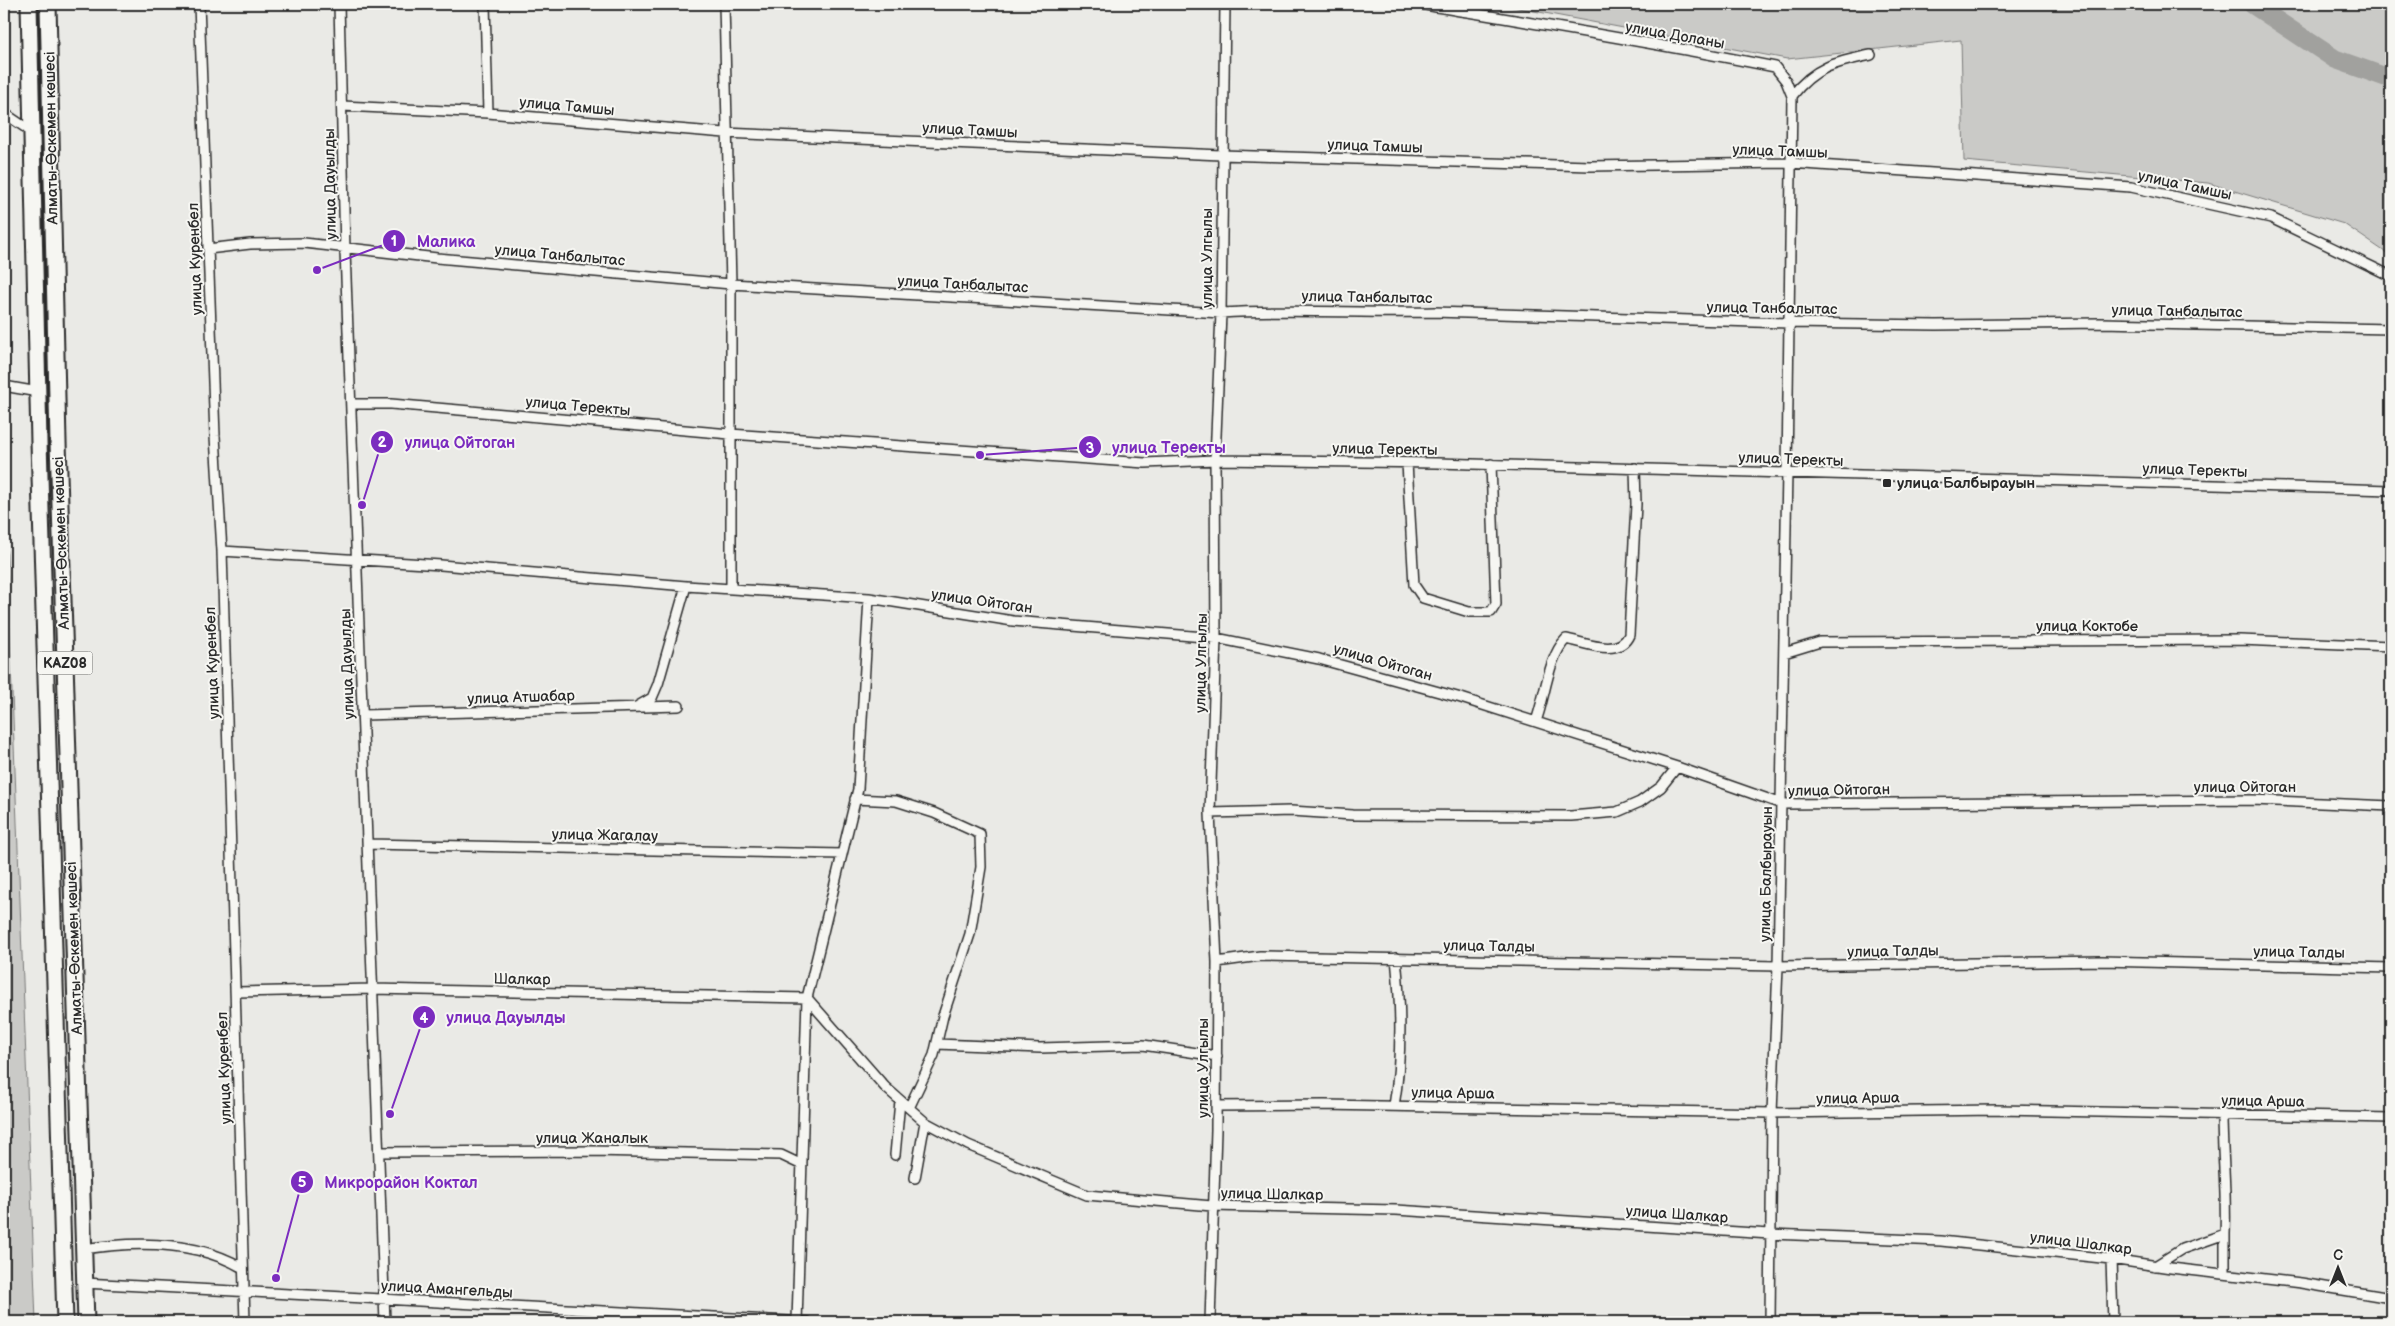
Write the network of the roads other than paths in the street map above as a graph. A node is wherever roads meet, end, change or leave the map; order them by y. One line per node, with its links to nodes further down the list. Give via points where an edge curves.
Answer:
1 (29, 4): 14 (highway, Алматы-Өскемен көшесі / KAZ08)
2 (48, 4): 30 (highway, Алматы-Өскемен көшесі / KAZ08)
3 (199, 4): 19 (street, улица Куренбел)
4 (339, 4): 11 (street, улица Дауылды)
5 (486, 4): 13 (street)
6 (724, 4): 15 (street)
7 (1225, 4): 16 (street, улица Улгылы)
8 (1419, 4): 10 (street, улица Доланы, via 1775,67)
9 (1871, 55): 10 (street, via 1820,69)
10 (1792, 96): 17 (street, улица Балбырауын)
11 (342, 106): 13 (street, улица Тамшы); 18 (street, улица Дауылды)
12 (4, 113): 14 (street)
13 (488, 113): 15 (street, улица Тамшы)
14 (32, 132): 26 (highway, Алматы-Өскемен көшесі / KAZ08)
15 (725, 133): 16 (street, улица Тамшы); 21 (street)
16 (1222, 155): 17 (street, улица Тамшы, via 1590,166); 22 (street, улица Улгылы)
17 (1790, 163): 20 (street, улица Тамшы, via 2130,187 2270,218); 23 (street, улица Балбырауын)
18 (345, 247): 19 (street, улица Танбалытас, via 250,244); 21 (street, улица Танбалытас); 27 (street, улица Дауылды)
19 (208, 249): 37 (street, улица Куренбел)
20 (2391, 276)
21 (731, 284): 22 (street, улица Танбалытас); 28 (street)
22 (1221, 313): 23 (street, улица Танбалытас, via 1266,310 1379,314 1434,312); 31 (street, улица Улгылы)
23 (1789, 323): 24 (street, улица Танбалытас, via 2100,323); 35 (street, улица Балбырауын)
24 (2391, 329)
25 (4, 386): 26 (street)
26 (38, 392): 29 (highway, Алматы-Өскемен көшесі / KAZ08)
27 (351, 404): 28 (street, улица Теректы, via 436,407); 38 (street, улица Дауылды)
28 (730, 434): 31 (street, улица Теректы, via 1145,462); 40 (street)
29 (39, 442): 30 (highway); 82 (highway, Алматы-Өскемен көшесі / KAZ08)
30 (58, 442): 80 (highway, Алматы-Өскемен көшесі / KAZ08)
31 (1215, 460): 32 (street, улица Теректы); 42 (street, улица Улгылы)
32 (1407, 463): 33 (street, улица Теректы); 33 (street, via 1414,585 1423,598 1469,612 1491,612 1496,604)
33 (1491, 464): 34 (street, улица Теректы)
34 (1635, 468): 35 (street, улица Теректы); 48 (street, via 1629,635 1625,644 1616,648 1566,639 1554,662)
35 (1787, 472): 36 (street, улица Теректы); 44 (street, улица Балбырауын)
36 (2391, 490)
37 (222, 551): 38 (street, улица Ойтоган); 61 (street, улица Куренбел)
38 (356, 561): 39 (street, улица Ойтоган); 47 (street, улица Дауылды)
39 (686, 586): 40 (street, улица Ойтоган); 46 (street, via 655,691 652,698)
40 (731, 589): 41 (street, улица Ойтоган)
41 (869, 598): 42 (street, улица Ойтоган, via 1012,621); 50 (street)
42 (1216, 638): 48 (street, улица Ойтоган, via 1320,659); 53 (street, улица Улгылы)
43 (2391, 646): 44 (street, улица Коктобе, via 2240,640 1820,642)
44 (1784, 652): 51 (street, улица Балбырауын)
45 (679, 706): 46 (street, улица Атшабар)
46 (636, 707): 47 (street, улица Атшабар)
47 (363, 715): 54 (street, улица Дауылды)
48 (1536, 721): 49 (street, улица Ойтоган)
49 (1677, 767): 51 (street, улица Ойтоган); 53 (street, via 1661,787 1640,802 1616,812 1570,816 1353,814 1291,810)
50 (855, 799): 55 (street); 63 (street, via 896,801 934,813 980,834 981,867 970,934)
51 (1782, 804): 52 (street, улица Ойтоган, via 2252,800); 58 (street, улица Балбырауын)
52 (2391, 806)
53 (1210, 813): 57 (street, улица Улгылы)
54 (368, 844): 55 (street, улица Жагалау); 60 (street, улица Дауылды)
55 (842, 854): 62 (street)
56 (1396, 958): 57 (street, улица Талды, via 1260,956); 58 (street, улица Талды); 67 (street, via 1399,1048)
57 (1217, 962): 64 (street, улица Улгылы)
58 (1778, 966): 59 (street, улица Талды, via 2102,961); 69 (street, улица Балбырауын)
59 (2391, 968)
60 (373, 989): 61 (street, Шалкар); 62 (street, Шалкар); 73 (street, улица Дауылды)
61 (236, 992): 84 (street, улица Куренбел)
62 (807, 998): 65 (street, улица Шалкар); 75 (street)
63 (937, 1044): 64 (street, via 1040,1048 1143,1045); 68 (street)
64 (1216, 1056): 66 (street, улица Улгылы)
65 (900, 1101): 68 (street, улица Шалкар); 74 (street)
66 (1216, 1106): 67 (street, улица Арша); 77 (street, улица Улгылы)
67 (1394, 1106): 69 (street, улица Арша)
68 (909, 1108): 72 (street, улица Шалкар)
69 (1772, 1113): 70 (street, улица Арша, via 1997,1110); 78 (street, улица Балбырауын)
70 (2222, 1113): 71 (street, улица Арша); 79 (street, via 2227,1198)
71 (2391, 1118)
72 (926, 1122): 76 (street); 77 (street, улица Шалкар, via 968,1144 1087,1195)
73 (379, 1152): 75 (street, улица Жаналык, via 592,1151 781,1155); 89 (street, улица Дауылды)
74 (895, 1155)
75 (802, 1165): 97 (street)
76 (915, 1178)
77 (1212, 1206): 78 (street, улица Шалкар, via 1396,1210); 99 (street, улица Улгылы)
78 (1770, 1234): 81 (street, улица Шалкар, via 1941,1241); 100 (street, улица Балбырауын)
79 (2225, 1234): 83 (street, via 2182,1248); 85 (street)
80 (84, 1255): 82 (highway); 84 (street, via 142,1244 206,1251); 86 (highway, Алматы-Өскемен көшесі / KAZ08)
81 (2111, 1259): 83 (street, улица Шалкар); 101 (street)
82 (64, 1262): 92 (highway, Алматы-Өскемен көшесі / KAZ08)
83 (2155, 1266): 85 (street, улица Шалкар)
84 (243, 1268): 87 (street, улица Куренбел)
85 (2225, 1274): 88 (street, улица Шалкар)
86 (84, 1284): 87 (street, улица Амангельды); 93 (highway, Алматы-Өскемен көшесі / KAZ08)
87 (243, 1292): 89 (street, улица Амангельды); 94 (street, улица Куренбел)
88 (2391, 1298)
89 (385, 1300): 90 (street, улица Амангельды); 95 (street, улица Дауылды)
90 (566, 1310): 91 (street, улица Амангельды); 96 (street)
91 (717, 1320): 97 (street, улица Амангельды)
92 (65, 1322)
93 (86, 1322)
94 (244, 1322)
95 (385, 1322)
96 (565, 1322)
97 (797, 1322): 98 (street, улица Амангельды)
98 (807, 1322)
99 (1210, 1322)
100 (1770, 1322)
101 (2113, 1322)

